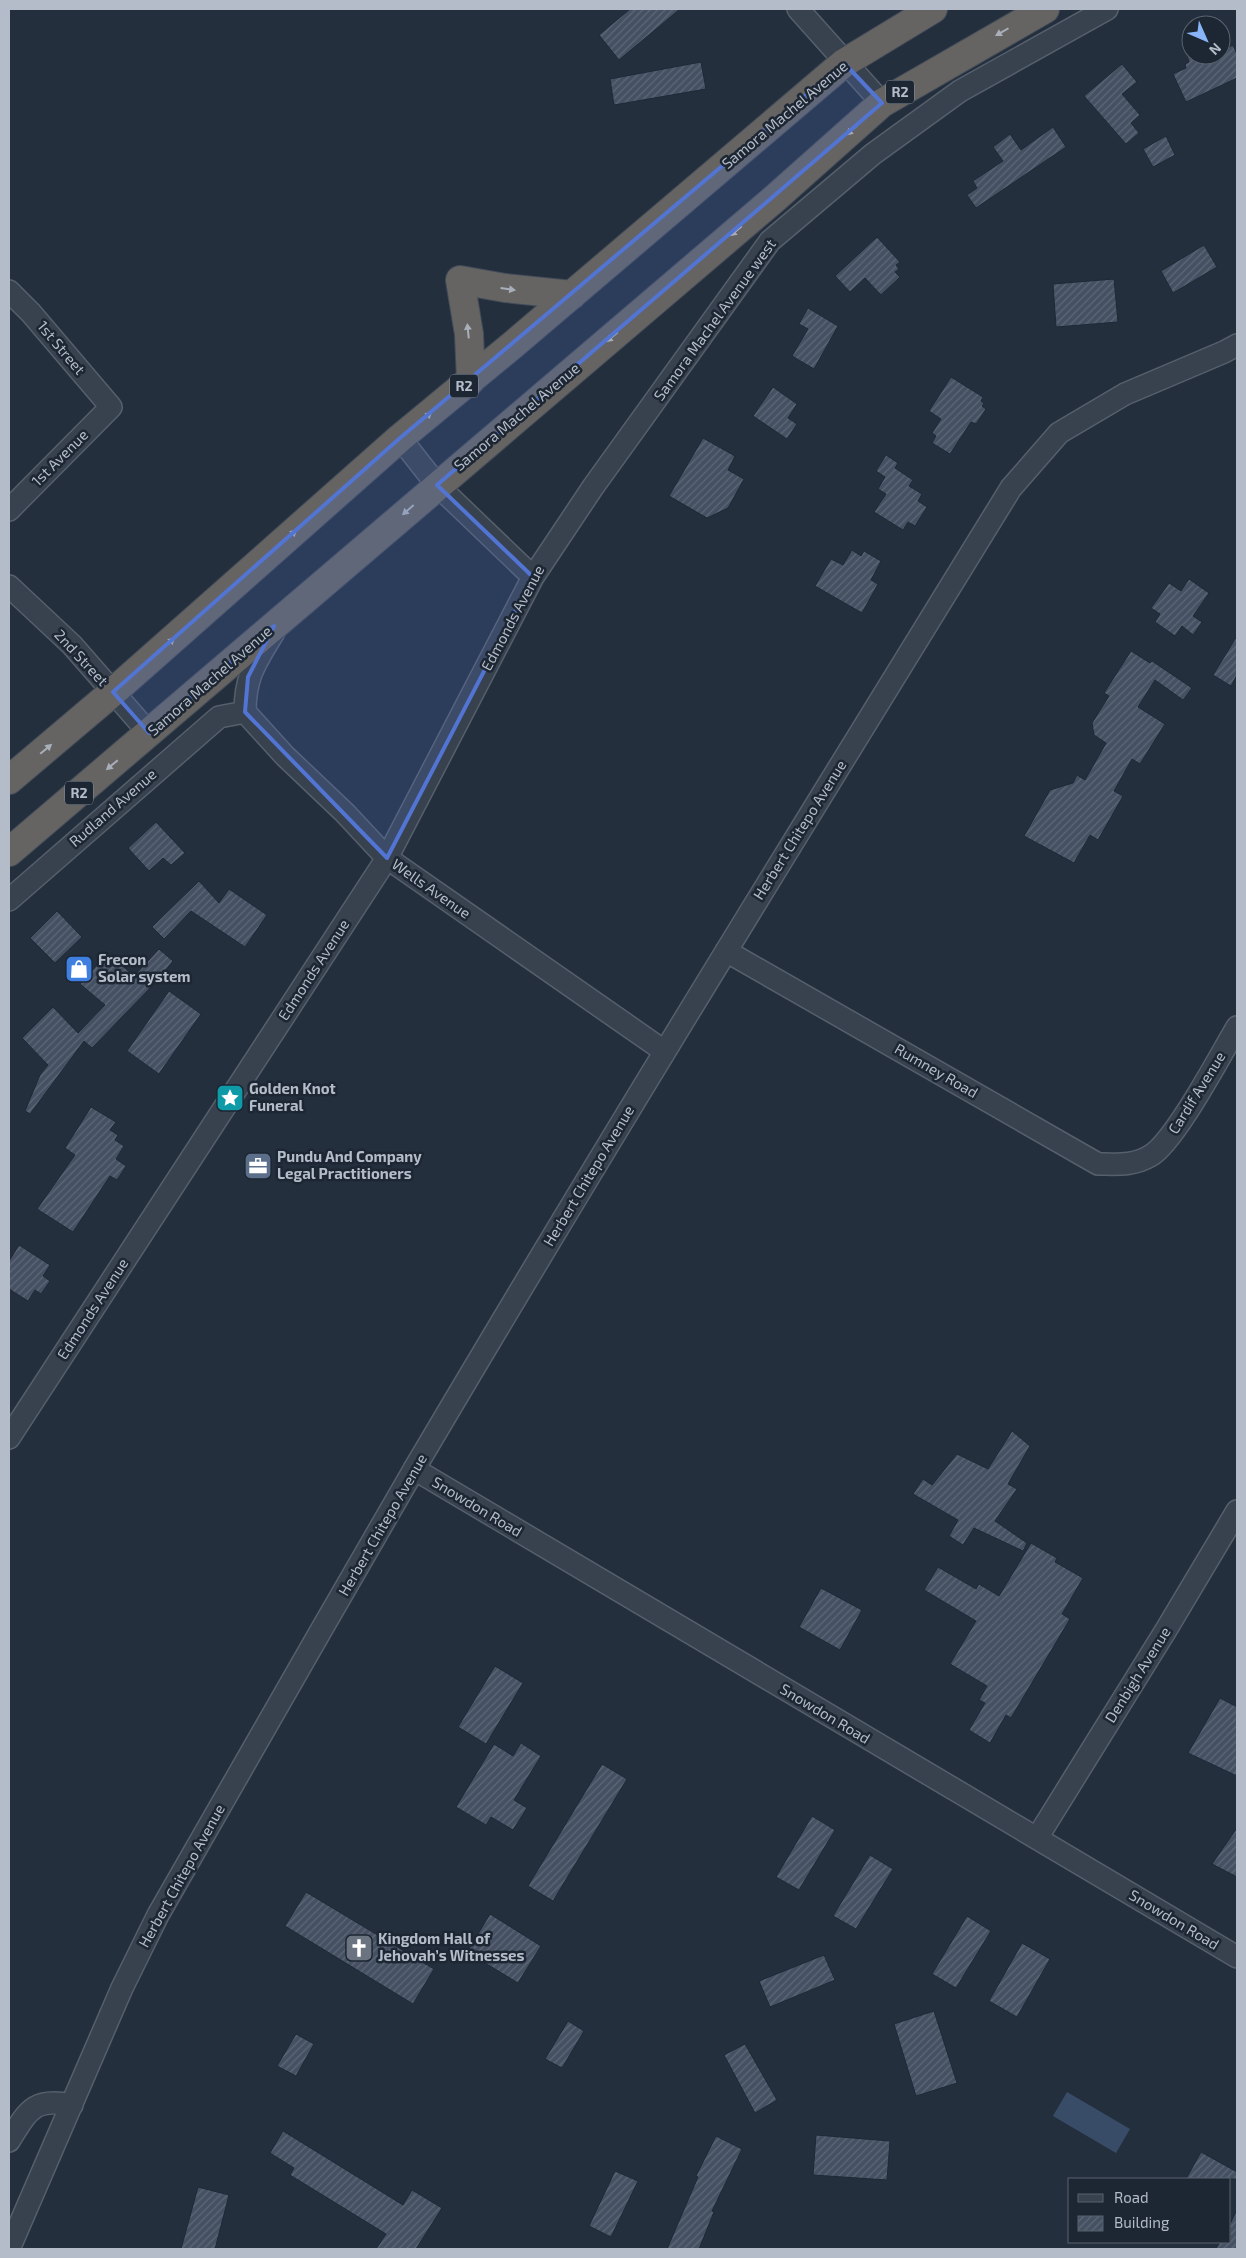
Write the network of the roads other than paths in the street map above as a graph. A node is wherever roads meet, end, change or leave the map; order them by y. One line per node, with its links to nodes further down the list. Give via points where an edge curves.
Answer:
1 (798, 9): 5 (street)
2 (933, 9): 5 (highway, Samora Machel Avenue / R2)
3 (1045, 9): 6 (highway, Samora Machel Avenue / R2, one-way to 6)
4 (1107, 9): 14 (street, Samora Machel Avenue west, via 960,91 873,154 770,241)
5 (844, 63): 6 (street); 8 (highway, Samora Machel Avenue / R2)
6 (882, 103): 13 (highway, Samora Machel Avenue / R2, one-way to 13, via 773,200)
7 (9, 291): 11 (street, 1st Street)
8 (572, 295): 10 (highway, Samora Machel Avenue / R2); 10 (highway, one-way to 8, via 469,334 460,280 523,291)
9 (1233, 353): 26 (street, Herbert Chitepo Avenue, via 1124,394 1059,433 1011,488)
10 (471, 380): 12 (highway, Samora Machel Avenue / R2, one-way to 10)
11 (111, 407): 15 (street, 1st Avenue)
12 (400, 438): 13 (street); 19 (highway, Samora Machel Avenue / R2, one-way to 12)
13 (437, 485): 16 (street); 18 (highway, Samora Machel Avenue / R2, one-way to 18)
14 (593, 487): 16 (street, Edmonds Avenue)
15 (9, 510)
16 (533, 577): 24 (street, Edmonds Avenue)
17 (9, 586): 19 (street, 2nd Street, via 72,645)
18 (281, 620): 20 (street, via 248,677); 21 (highway, Samora Machel Avenue / R2)
19 (113, 692): 21 (street, 2nd Street); 22 (highway, Samora Machel Avenue / R2, one-way to 19)
20 (245, 712): 24 (street, Wells Avenue); 25 (street, Rudland Avenue, via 219,717)
21 (149, 733): 23 (highway, Samora Machel Avenue / R2, one-way to 23)
22 (9, 780)
23 (9, 852)
24 (387, 858): 28 (street, Wells Avenue); 30 (street, Edmonds Avenue)
25 (9, 900)
26 (726, 951): 28 (street, Herbert Chitepo Avenue); 29 (street, Rumney Road, via 1098,1164 1129,1165)
27 (1237, 1026): 29 (street, Cardif Avenue, via 1173,1134)
28 (664, 1051): 31 (street, Herbert Chitepo Avenue)
29 (1152, 1156)
30 (9, 1438)
31 (414, 1470): 33 (street, Snowdon Road); 35 (street, Herbert Chitepo Avenue, via 158,1915 122,1988)
32 (1237, 1511): 33 (street, Denbigh Avenue)
33 (1037, 1838): 34 (street, Snowdon Road)
34 (1237, 1957)
35 (72, 2105): 36 (street, via 53,2101 40,2103 26,2114); 37 (street, Herbert Chitepo Avenue)
36 (9, 2141)
37 (9, 2248)

